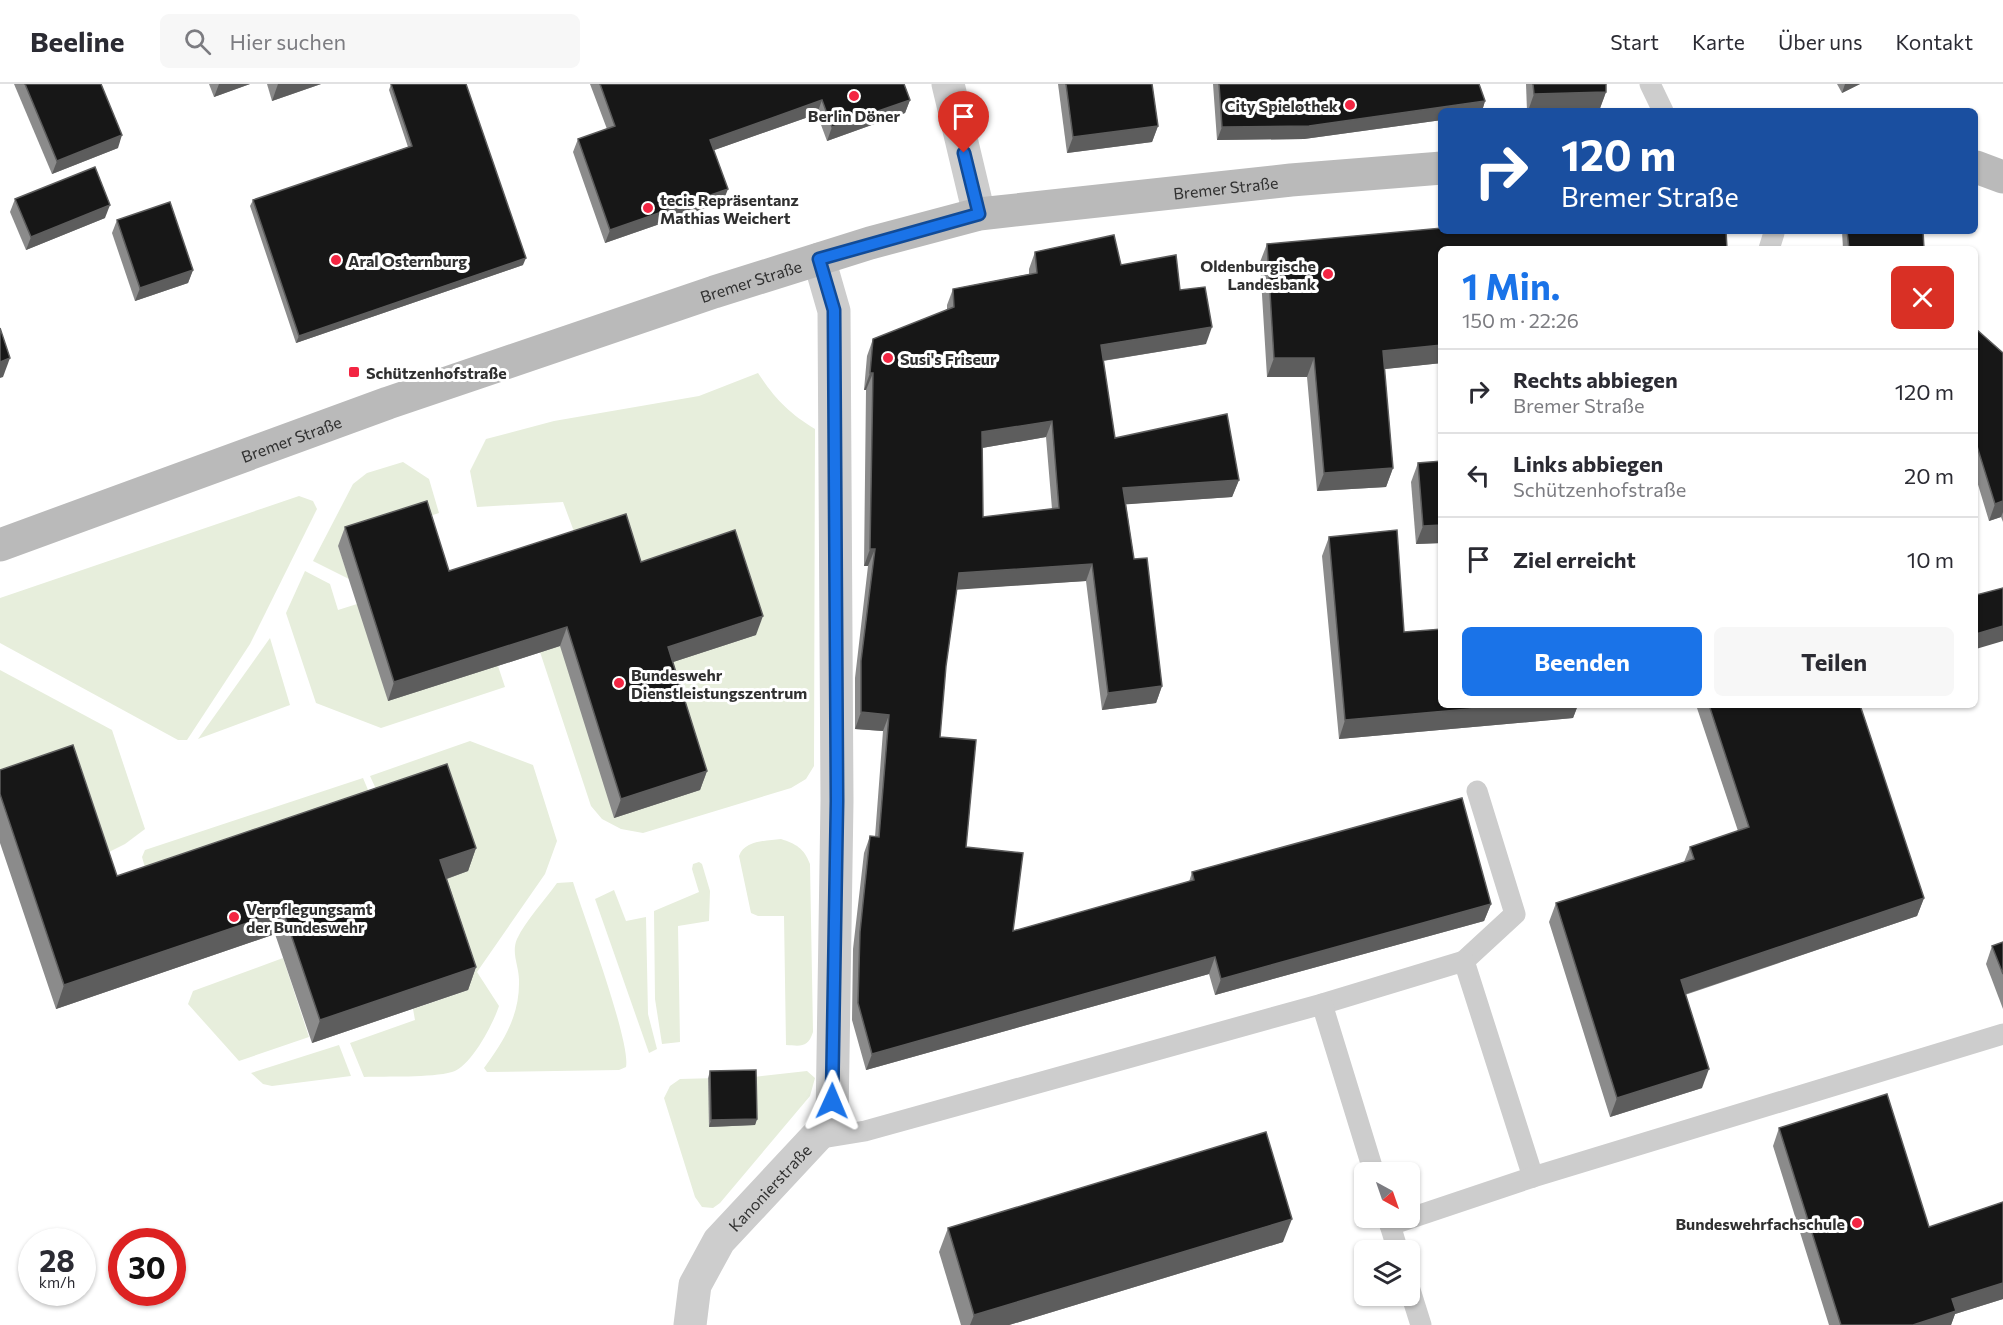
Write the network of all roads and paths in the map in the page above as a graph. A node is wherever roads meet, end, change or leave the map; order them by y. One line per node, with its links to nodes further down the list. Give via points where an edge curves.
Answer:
1 (948, 84): 7 (street)
2 (1650, 84): 3 (lane)
3 (1662, 108)
4 (1438, 168): 7 (street, Bremer Straße)
5 (1978, 168): 6 (street)
6 (2003, 177)
7 (979, 214): 8 (street, Bremer Straße)
8 (819, 259): 9 (street, Bremer Straße, via 388,403); 14 (street, Kanonierstraße, via 834,310 837,801 832,1120)
9 (0, 545)
10 (1477, 791): 11 (lane, via 1515,914)
11 (1464, 961): 12 (lane); 16 (lane)
12 (1322, 1004): 14 (lane, via 865,1131); 15 (lane)
13 (2003, 1034): 16 (lane)
14 (816, 1139): 19 (street, Kanonierstraße, via 720,1241 695,1285)
15 (1371, 1162)
16 (1533, 1177): 17 (lane)
17 (1420, 1212)
18 (1415, 1306): 20 (lane)
19 (690, 1325)
20 (1421, 1325)

